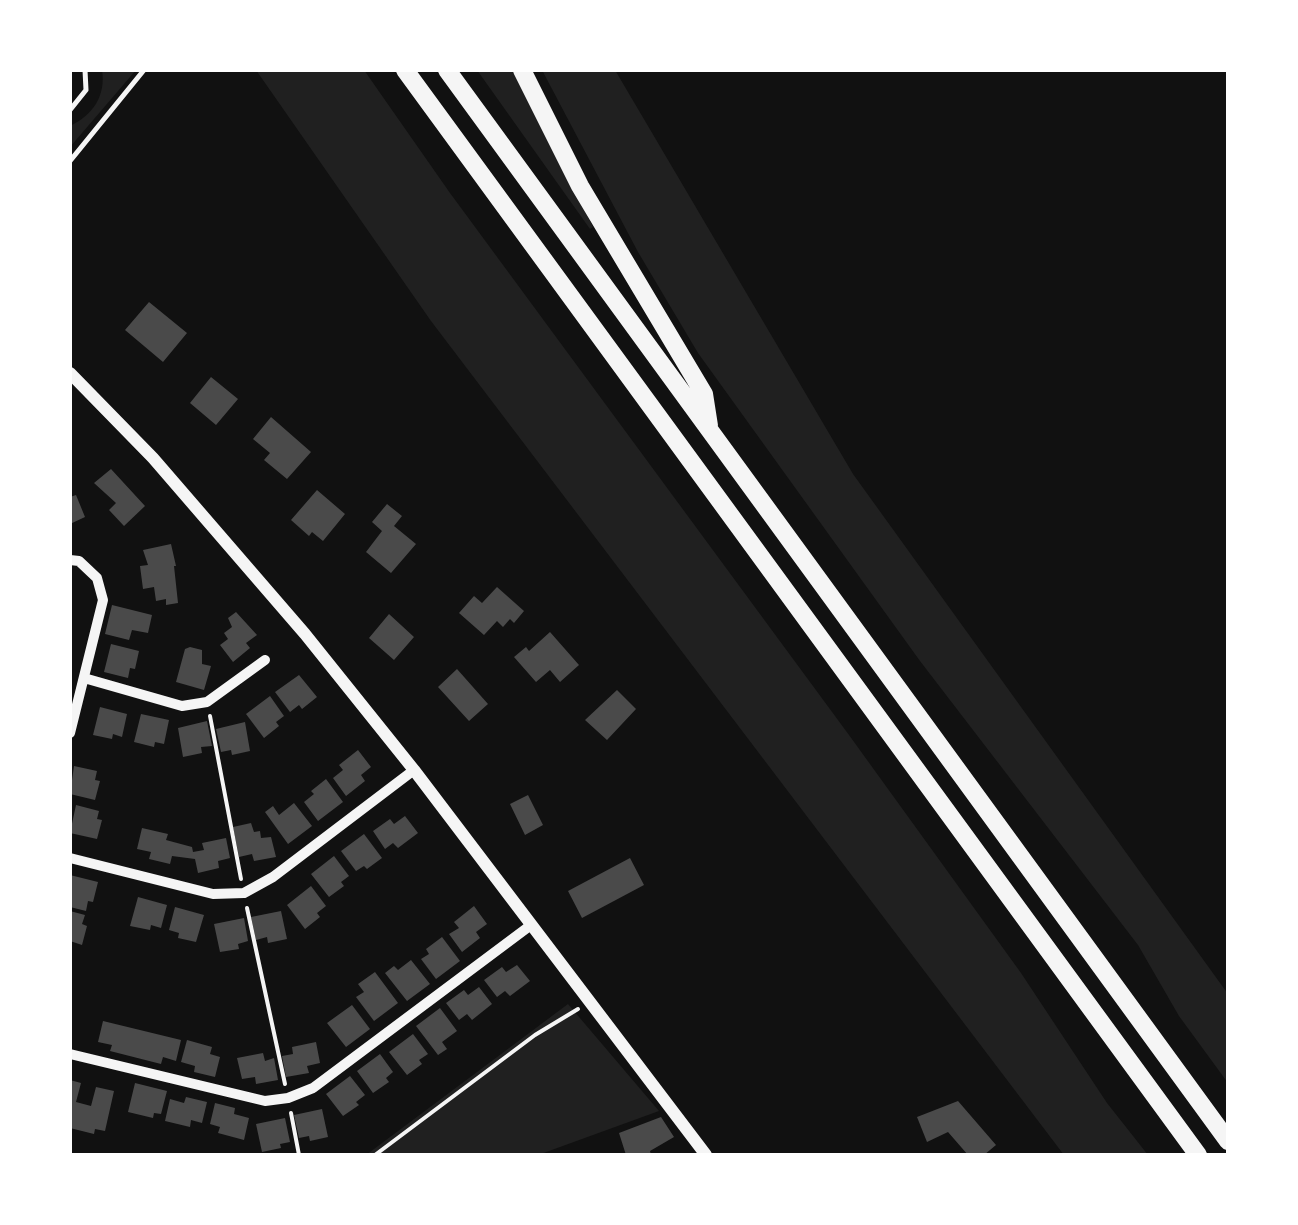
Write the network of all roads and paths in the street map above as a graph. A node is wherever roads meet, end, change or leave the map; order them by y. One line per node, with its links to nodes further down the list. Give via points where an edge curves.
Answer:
1 (86, 70): 6 (lane, via 86,90)
2 (144, 70): 7 (lane)
3 (405, 70): 26 (highway)
4 (447, 70): 9 (highway)
5 (522, 70): 9 (highway, via 580,186 704,394)
6 (70, 110)
7 (70, 161)
8 (70, 373): 15 (street, via 153,458)
9 (711, 434): 22 (highway)
10 (70, 560): 12 (street, via 97,578 103,600)
11 (265, 660): 13 (street)
12 (84, 678): 13 (street, via 182,706); 14 (street)
13 (207, 702): 17 (path)
14 (70, 733)
15 (414, 770): 17 (street); 18 (street)
16 (70, 858): 17 (street, via 213,894)
17 (244, 893): 21 (path)
18 (531, 925): 19 (street); 21 (street, via 313,1088)
19 (590, 1002): 24 (path, via 535,1035); 25 (street)
20 (70, 1054): 21 (street, via 265,1101)
21 (288, 1098): 23 (path)
22 (1228, 1140)
23 (299, 1155)
24 (375, 1155)
25 (706, 1155)
26 (1198, 1155)

